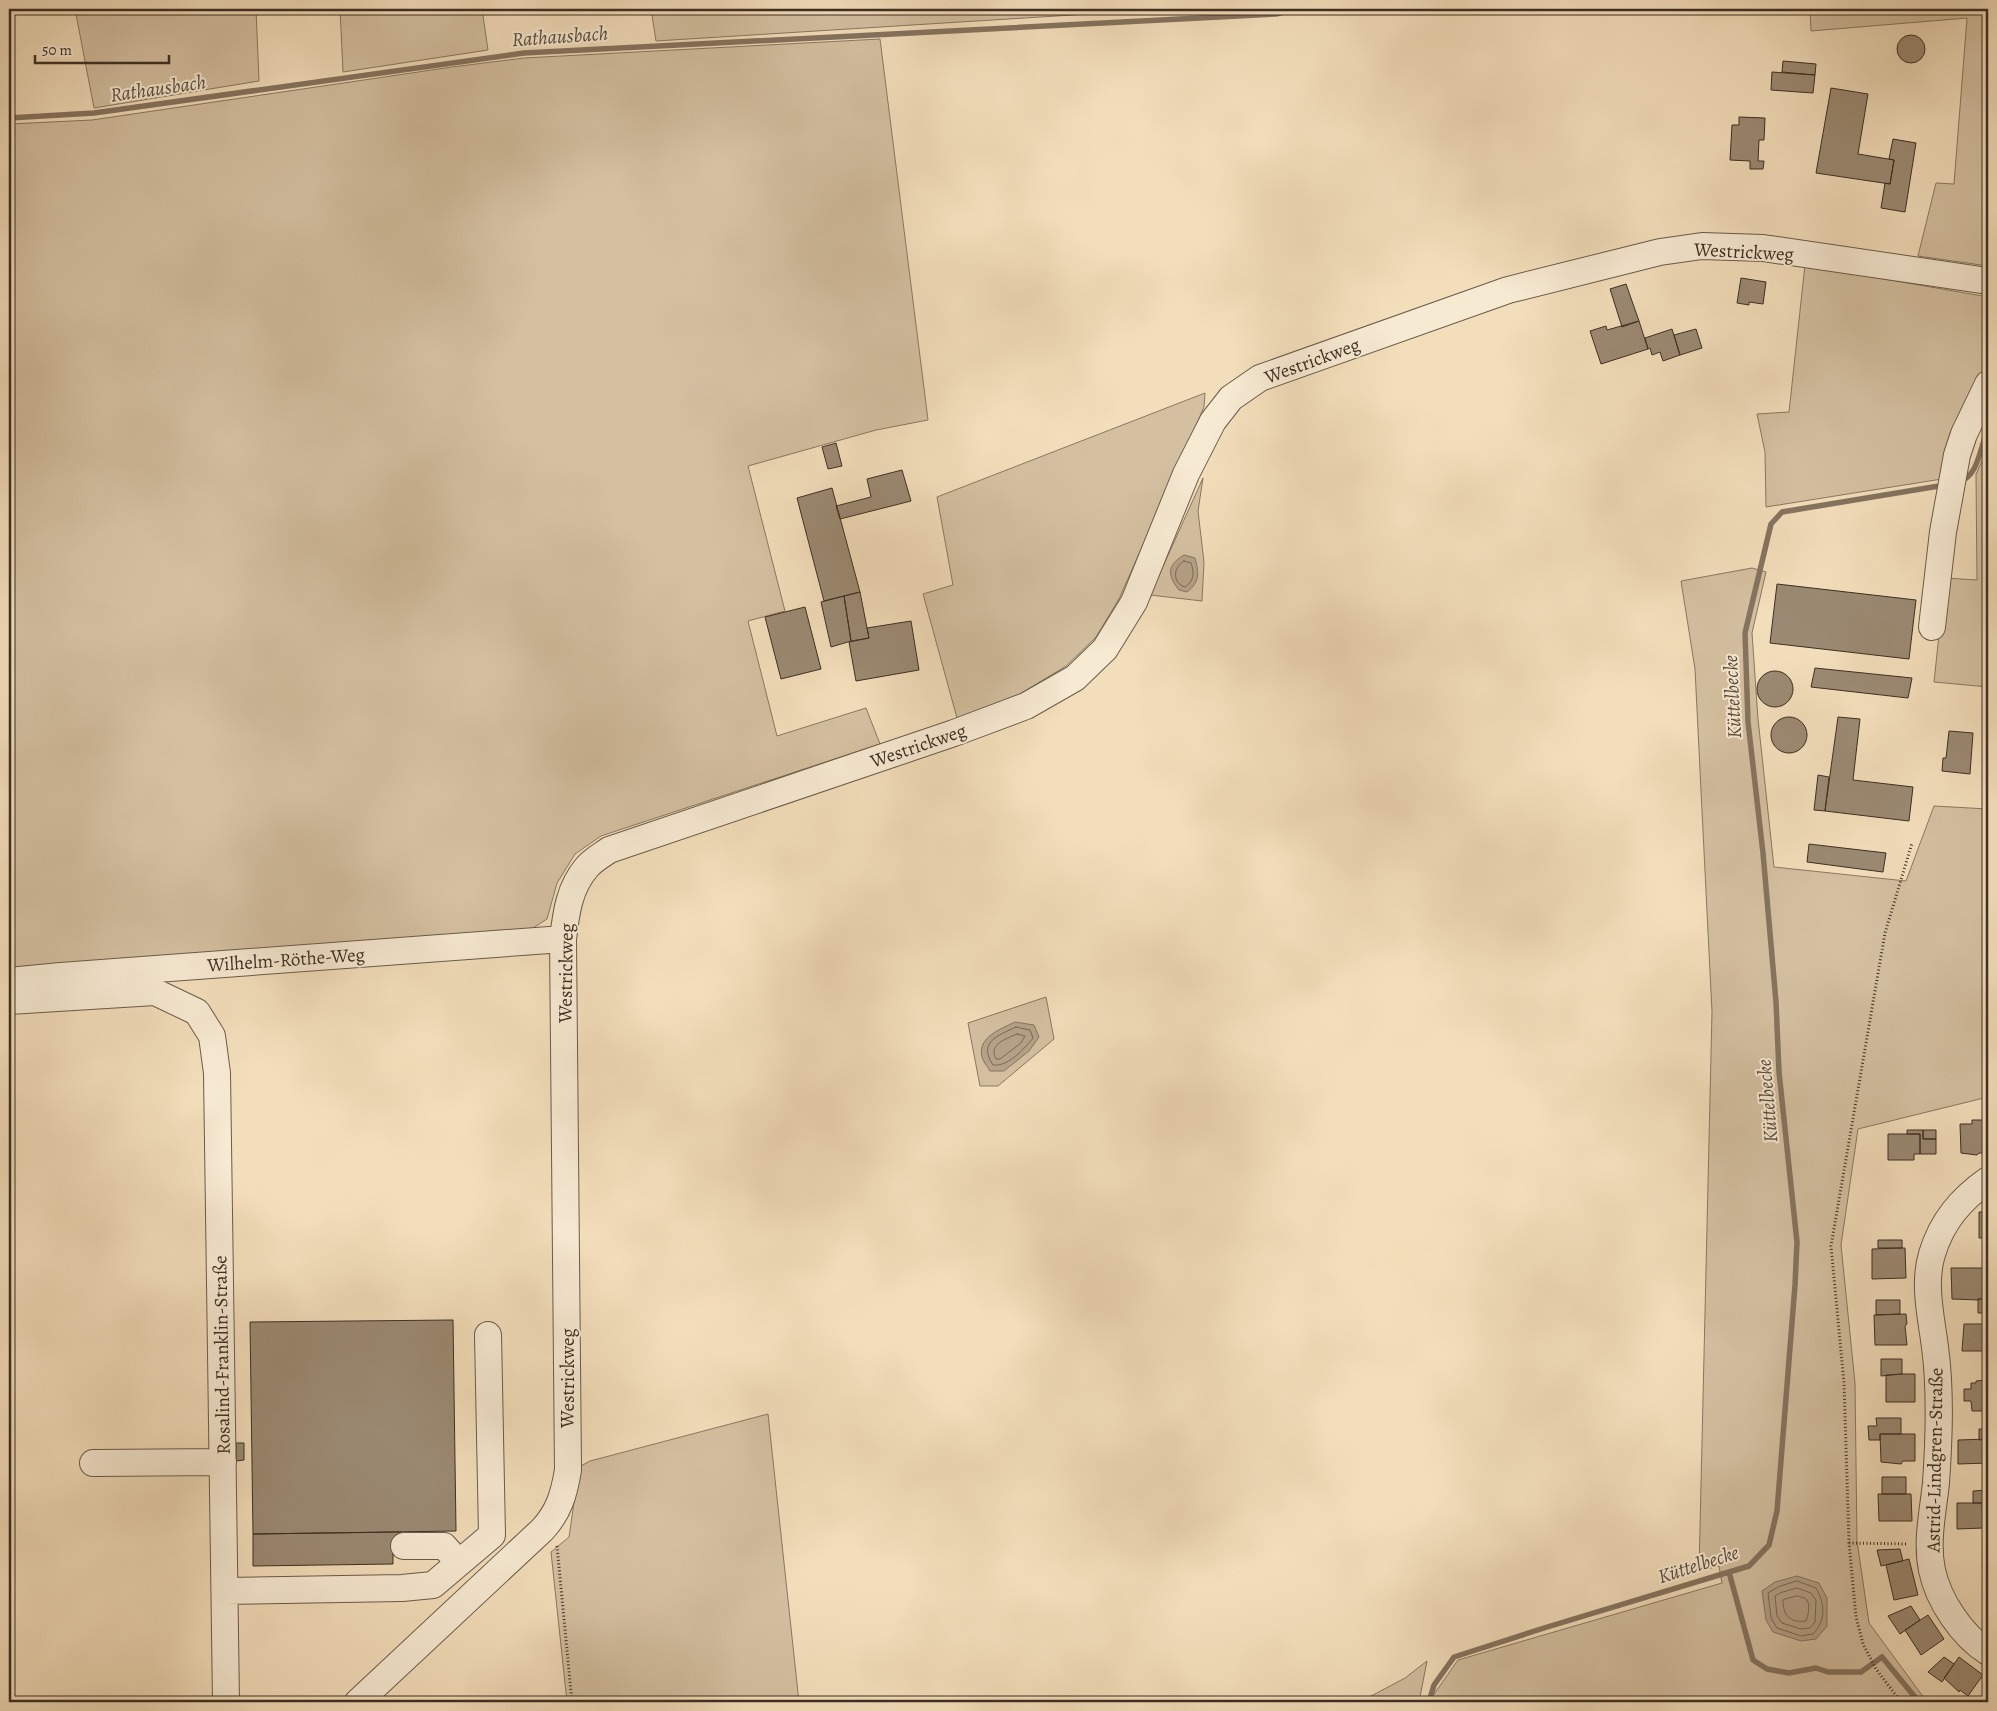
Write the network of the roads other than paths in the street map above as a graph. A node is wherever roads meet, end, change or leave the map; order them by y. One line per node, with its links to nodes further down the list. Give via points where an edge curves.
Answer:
1 (1988, 281): 4 (street, Westrickweg, via 1763,248 1702,246 1660,252 1508,290 1260,378 1231,398 1213,421 1186,474 1134,602 1105,649 1075,678 1026,706 609,850 588,866 573,890 566,910)
2 (1988, 384): 3 (street, via 1957,456 1943,532)
3 (1932, 627)
4 (563, 939): 5 (street, Wilhelm-Röthe-Weg); 16 (street, Westrickweg, via 568,1470 563,1496 550,1522)
5 (9, 981)
6 (9, 1001): 9 (street, Rosalind-Franklin-Straße, via 155,992 197,1012 212,1036 217,1074)
7 (1988, 1180): 14 (street, Astrid-Lindgren-Straße, via 1960,1202 1947,1219 1928,1273 1939,1402 1936,1482 1929,1545 1932,1570 1939,1593 1965,1634)
8 (488, 1335): 12 (street, via 492,1535)
9 (223, 1462): 10 (street); 13 (street, Rosalind-Franklin-Straße)
10 (93, 1463)
11 (404, 1546): 12 (street, via 444,1546)
12 (459, 1564): 13 (street, via 433,1585)
13 (225, 1591): 15 (street, Rosalind-Franklin-Straße)
14 (1988, 1652)
15 (226, 1702)
16 (358, 1702)

